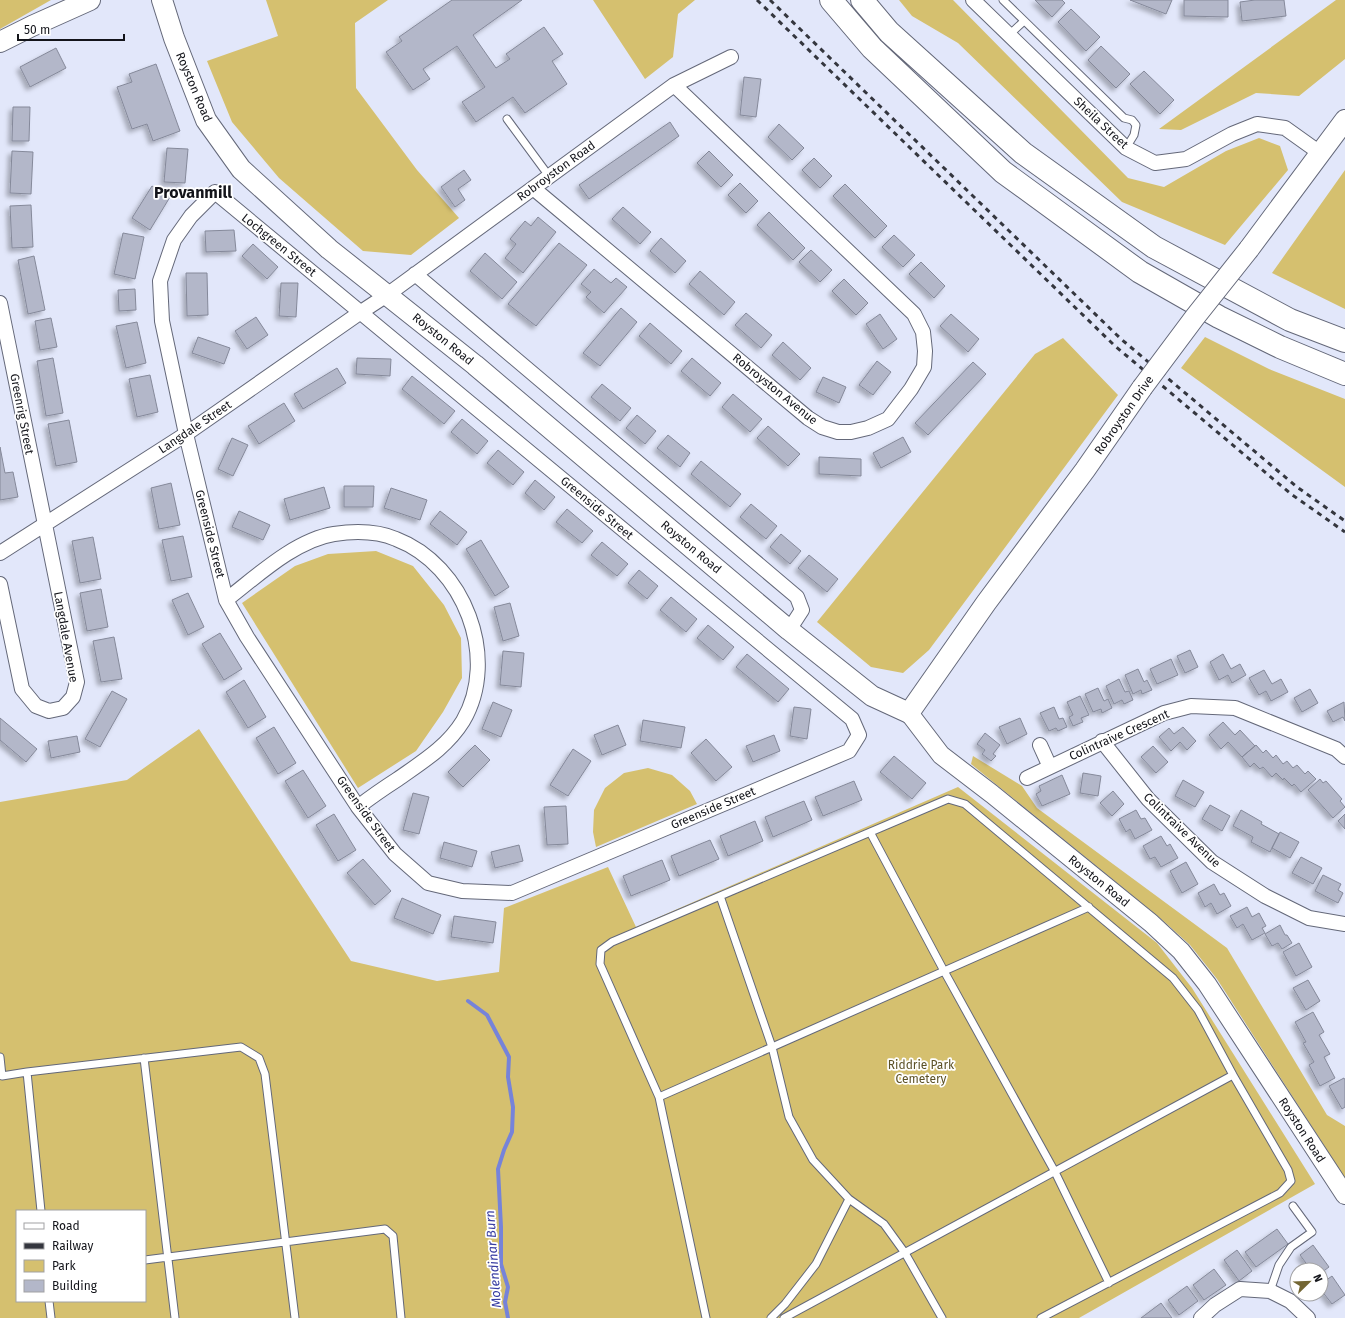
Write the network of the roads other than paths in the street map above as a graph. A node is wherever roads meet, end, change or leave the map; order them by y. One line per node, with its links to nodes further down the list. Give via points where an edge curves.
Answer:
1 (90, 0): 9 (main road)
2 (162, 0): 19 (main road, Royston Road, via 206,120 241,169 329,249)
3 (831, 0): 23 (highway, via 872,48 1003,172 1140,272 1219,317 1280,347)
4 (862, 0): 22 (highway, via 889,32 1023,153 1154,247 1290,320)
5 (973, 0): 8 (street, Sheila Street)
6 (1003, 0): 7 (lane)
7 (1024, 21): 8 (lane); 14 (lane, via 1124,118 1132,120 1136,125 1134,135)
8 (1009, 35): 14 (street, Sheila Street)
9 (0, 42)
10 (731, 57): 11 (street, Robroyston Road)
11 (674, 85): 16 (street, Robroyston Road); 17 (street, Robroyston Avenue, via 914,314 923,332 924,367 912,389 888,419 868,428 838,432 822,427 808,418)
12 (507, 120): 16 (lane)
13 (1345, 120): 15 (main road, Robroyston Drive)
14 (1126, 148): 15 (street, Sheila Street, via 1155,163 1186,159 1232,134 1257,124 1285,128)
15 (1320, 152): 30 (main road, Robroyston Drive, bridge, via 1142,388)
16 (548, 176): 17 (street, Robroyston Road)
17 (533, 188): 18 (street, Robroyston Road)
18 (415, 274): 19 (street, Robroyston Road); 29 (street, via 797,597 802,610)
19 (387, 295): 21 (street, Langdale Street); 29 (main road, Royston Road, via 475,365)
20 (0, 303): 25 (street, Greenrig Street)
21 (361, 312): 24 (street, Langdale Street); 24 (street, Lochgreen Street, via 215,192 191,216 174,240 160,281 162,321); 36 (street, Greenside Street, via 852,719 859,735 849,751 512,893 462,891 428,883 395,854)
22 (1345, 341)
23 (1345, 374)
24 (186, 434): 25 (street, Langdale Street); 28 (street, Greenside Street)
25 (44, 525): 26 (street, Langdale Street); 27 (street, Langdale Avenue, via 77,682 73,697 63,708 49,711 36,706 22,689)
26 (0, 553)
27 (0, 584)
28 (226, 600): 36 (street, Greenside Street); 36 (street, via 287,553 332,534 370,532 396,538 419,550 437,566 454,587 468,612 478,650 477,679 471,707 445,745)
29 (789, 630): 30 (main road, Royston Road, via 872,696)
30 (908, 713): 49 (street, Royston Road, via 941,755 1151,923 1181,951 1207,984)
31 (1102, 742): 33 (street, Colintraive Crescent, via 1164,713 1191,706 1235,708 1336,749); 34 (street, Colintraive Crescent); 40 (street, Colintraive Avenue, via 1148,799 1212,862 1265,896 1309,918)
32 (1040, 745): 34 (street)
33 (1345, 757)
34 (1050, 767): 35 (street, Colintraive Crescent)
35 (1027, 778)
36 (358, 806)
37 (870, 832): 38 (lane); 39 (lane, via 948,799 965,804); 41 (lane)
38 (720, 896): 42 (lane); 47 (lane, via 612,942 601,950 600,964)
39 (1089, 907): 41 (lane); 46 (lane, via 1173,978 1198,1010)
40 (1345, 924)
41 (944, 971): 42 (lane); 48 (lane)
42 (772, 1047): 47 (lane); 50 (lane, via 789,1117 813,1160)
43 (0, 1057): 45 (lane, via 2,1076)
44 (144, 1058): 45 (lane); 53 (lane, via 241,1047 259,1058 265,1074); 55 (lane)
45 (27, 1072): 52 (lane)
46 (1233, 1075): 48 (lane); 57 (lane, via 1288,1170 1291,1181 1280,1193)
47 (659, 1097): 64 (lane)
48 (1055, 1172): 54 (lane); 57 (lane)
49 (1345, 1195)
50 (849, 1199): 54 (lane, via 884,1224); 65 (lane, via 816,1264)
51 (1293, 1206): 58 (lane, via 1312,1232 1291,1247 1279,1265)
52 (41, 1210)
53 (286, 1242): 55 (lane); 62 (lane); 63 (lane, via 385,1229 393,1236)
54 (905, 1253): 66 (lane); 67 (lane)
55 (167, 1257): 56 (lane); 61 (lane)
56 (146, 1260)
57 (1109, 1282): 68 (lane)
58 (1270, 1292): 69 (street, via 1240,1289 1215,1305); 70 (street, via 1290,1301)
59 (49, 1302): 60 (lane)
60 (51, 1318)
61 (175, 1318)
62 (295, 1318)
63 (401, 1318)
64 (706, 1318)
65 (771, 1318)
66 (784, 1318)
67 (942, 1318)
68 (1041, 1318)
69 (1201, 1318)
70 (1308, 1318)

